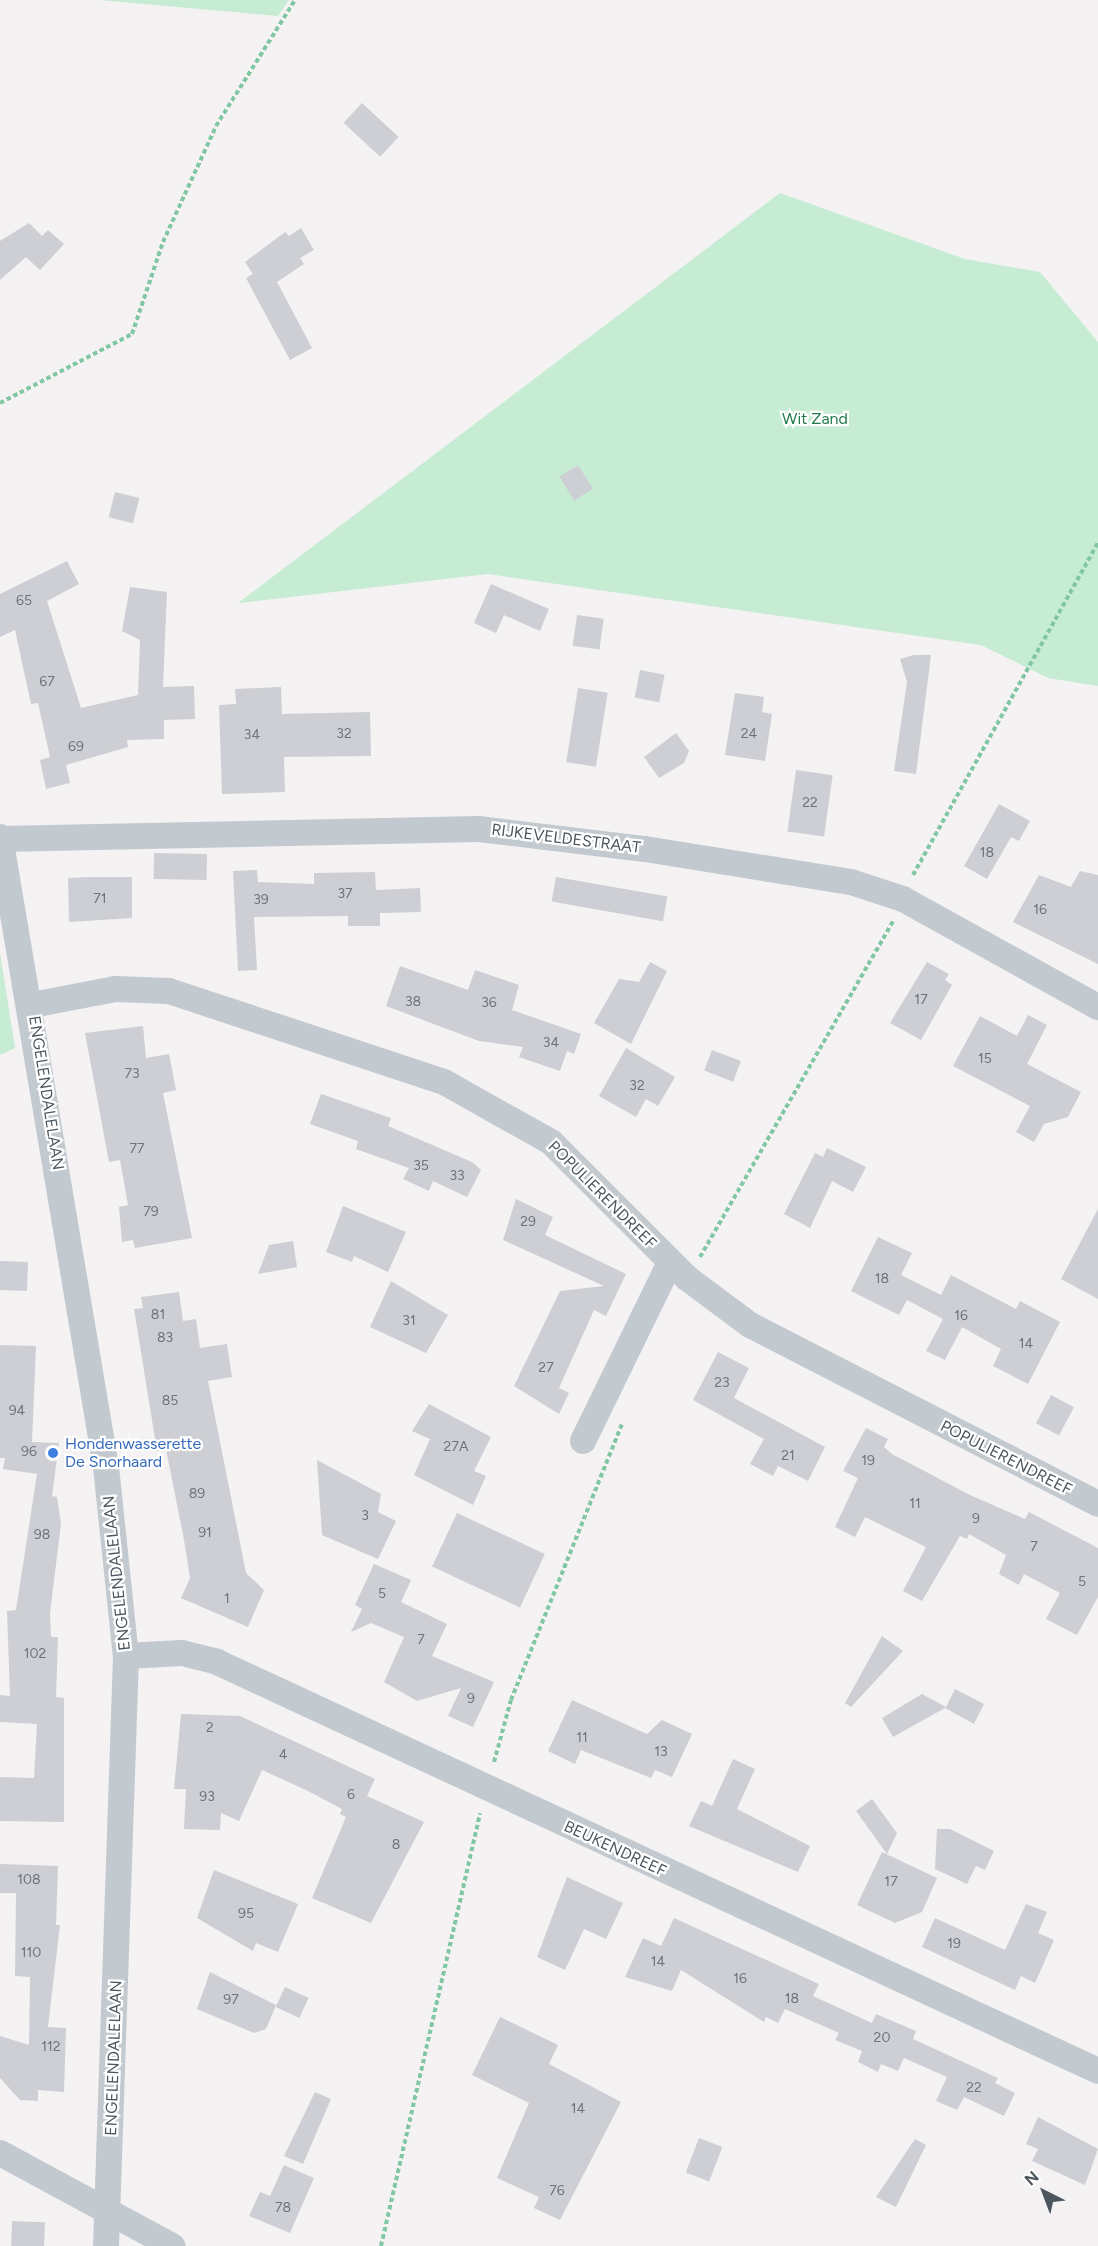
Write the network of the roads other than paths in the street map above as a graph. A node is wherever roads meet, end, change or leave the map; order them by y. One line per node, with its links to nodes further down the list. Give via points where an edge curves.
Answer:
1 (0, 838): 2 (street, ENGELENDALELAAN); 3 (street, RIJKEVELDESTRAAT, via 479,829 645,849 851,882 903,899)
2 (32, 1005): 4 (street, POPULIERENDREEF, via 115,989 169,991 444,1082 551,1142); 7 (street, ENGELENDALELAAN, via 106,1467)
3 (1098, 1007)
4 (670, 1263): 5 (street); 6 (street, POPULIERENDREEF, via 750,1325)
5 (583, 1441)
6 (1098, 1504)
7 (126, 1656): 8 (street, BEUKENDREEF, via 182,1653 217,1662); 10 (street, ENGELENDALELAAN)
8 (1098, 2071)
9 (0, 2153): 10 (street)
10 (108, 2211): 11 (street, ENGELENDALELAAN); 12 (street)
11 (106, 2246)
12 (172, 2246)

